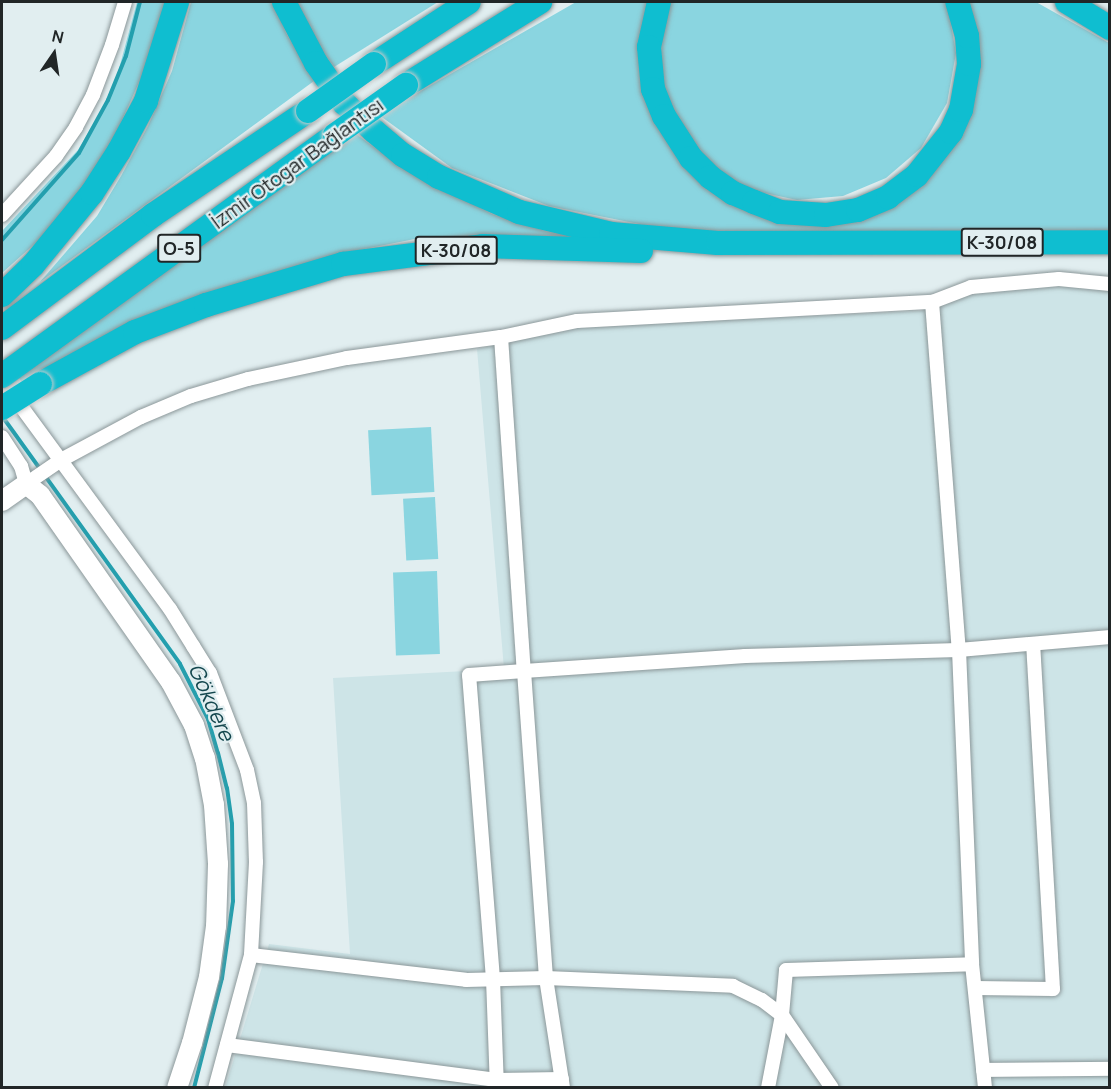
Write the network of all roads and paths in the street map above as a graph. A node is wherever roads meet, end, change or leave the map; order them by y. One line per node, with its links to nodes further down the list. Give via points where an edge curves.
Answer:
1 (125, 2): 10 (street, via 104,65 76,127 56,156)
2 (177, 2): 14 (highway, via 146,101 119,151 92,193)
3 (284, 2): 11 (highway, K-30/08, via 316,63 344,103 374,131 439,177 510,209 571,226 659,240)
4 (469, 2): 16 (highway, İzmir Otogar Bağlantısı / O-5, bridge, via 153,215)
5 (540, 2): 18 (highway, İzmir Otogar Bağlantısı / O-5, bridge, via 406,85)
6 (658, 2): 7 (highway, via 649,47 653,89 664,116 691,159 733,193 754,202 780,212 826,215 858,210 888,197 916,175 951,132 964,98 969,63 967,36)
7 (957, 2)
8 (1067, 2): 9 (highway)
9 (1110, 28)
10 (2, 215)
11 (895, 242): 12 (highway, K-30/08); 19 (highway, K-30/08, bridge, via 699,253 483,246 343,264 207,305 135,332 40,384)
12 (1110, 242)
13 (1110, 284): 15 (street, via 1059,279 971,287)
14 (2, 296)
15 (932, 302): 17 (street, via 577,321); 26 (street)
16 (2, 328)
17 (501, 337): 21 (street, via 347,358 248,379 191,396 141,417); 27 (street)
18 (2, 376)
19 (12, 409): 21 (street)
20 (2, 437): 22 (street, via 21,466)
21 (61, 460): 22 (street); 28 (street, via 170,609 210,673 226,713 254,803 256,862)
22 (26, 484): 23 (main road); 39 (main road, via 40,495 171,682 194,725 205,758 214,806 216,926 209,977)
23 (2, 501)
24 (1110, 636): 25 (street)
25 (1033, 645): 26 (street); 32 (street, via 1053,989)
26 (959, 650): 27 (street, via 746,656); 29 (street)
27 (524, 671): 30 (street); 31 (street, via 470,675)
28 (251, 955): 31 (street, via 466,980); 34 (street)
29 (972, 964): 32 (street); 33 (street, via 786,970)
30 (546, 978): 31 (street); 33 (street, via 733,986); 37 (street)
31 (493, 979): 38 (street)
32 (975, 988): 36 (street)
33 (782, 1015): 41 (street); 42 (street)
34 (227, 1045): 38 (street); 40 (street)
35 (1110, 1069): 36 (street)
36 (983, 1070): 43 (street)
37 (563, 1083): 38 (street)
38 (497, 1084)
39 (177, 1088)
40 (215, 1088)
41 (768, 1088)
42 (831, 1088)
43 (985, 1088)

